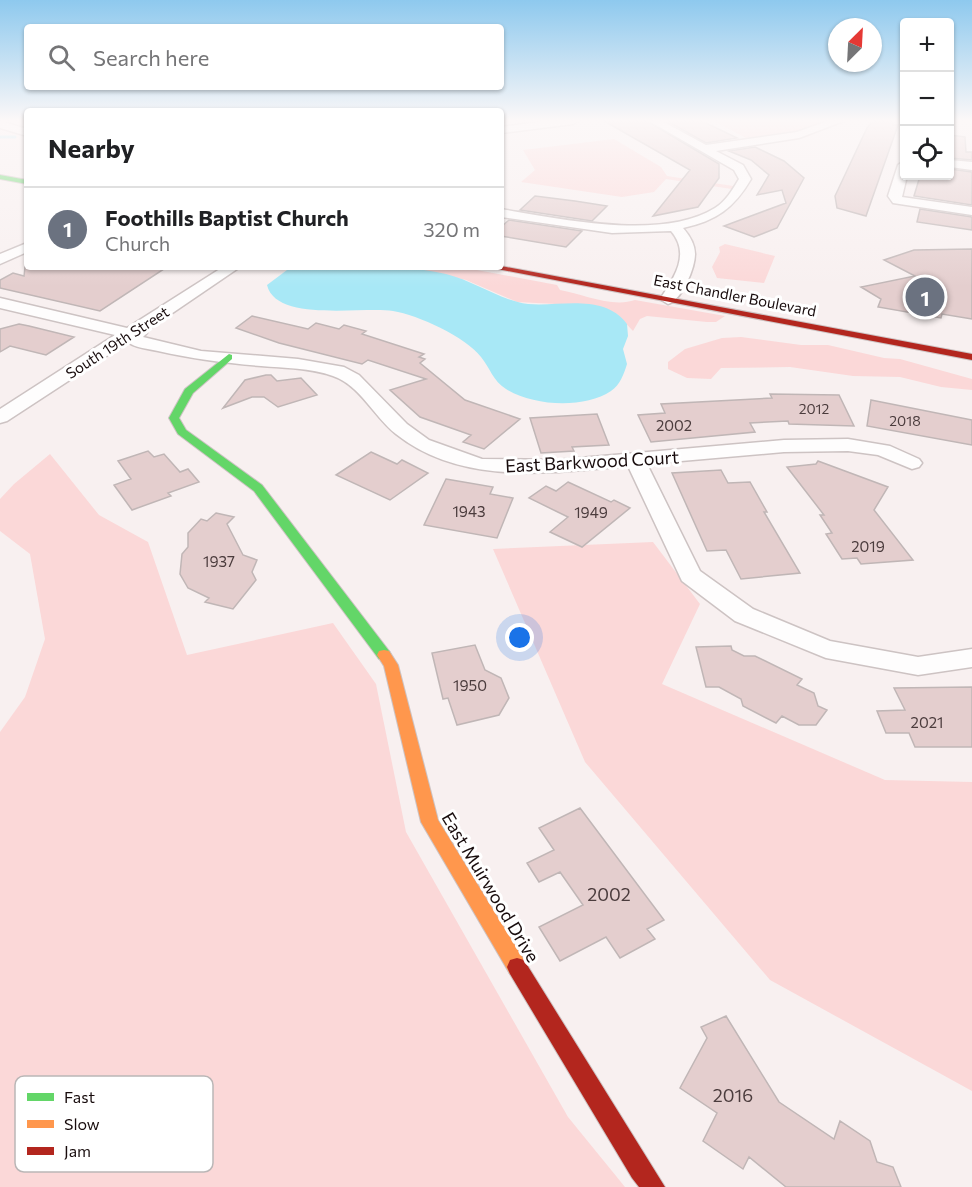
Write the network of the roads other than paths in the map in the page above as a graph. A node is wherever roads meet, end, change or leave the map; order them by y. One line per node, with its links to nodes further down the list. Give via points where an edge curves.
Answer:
1 (744, 176): 7 (street, via 720,211)
2 (0, 177): 4 (street)
3 (900, 177): 5 (street, via 894,196 898,200)
4 (24, 181)
5 (972, 211)
6 (504, 213): 7 (street, via 599,228)
7 (673, 225): 12 (street, via 681,233 689,254 687,267)
8 (24, 248): 9 (street)
9 (0, 260)
10 (504, 269): 12 (street, East Chandler Boulevard)
11 (227, 270): 14 (street, South 19th Street)
12 (668, 299): 16 (street, East Chandler Boulevard)
13 (0, 303): 14 (street, East Barkwood Court)
14 (129, 334): 15 (street, East Barkwood Court, via 137,341 201,357); 17 (street, South 19th Street)
15 (229, 357): 18 (street, East Barkwood Court, via 339,371 353,379 400,428 423,444 481,465 519,467); 21 (street, East Muirwood Drive, via 185,396 174,418 182,432 258,488 391,665 430,822 640,1170)
16 (972, 357)
17 (0, 417)
18 (635, 460): 19 (street, East Barkwood Court, via 784,446 848,445 883,450); 20 (street, via 690,576 744,615 826,649 918,666)
19 (912, 463)
20 (972, 658)
21 (654, 1187)

